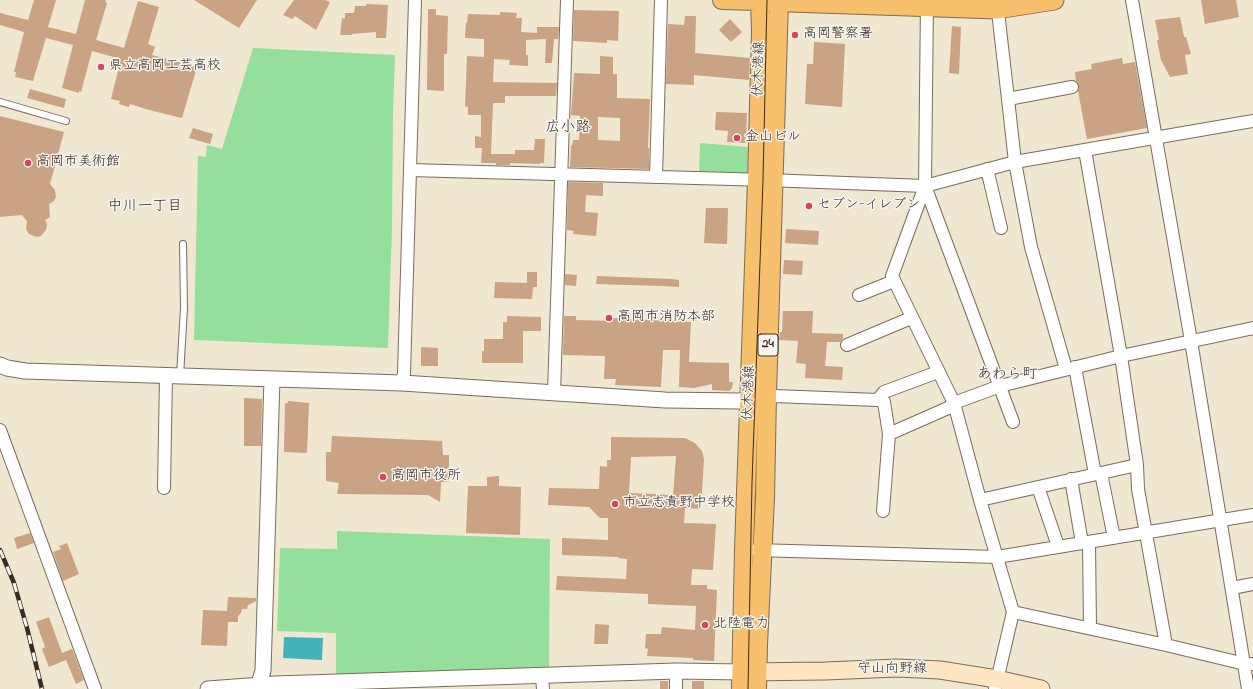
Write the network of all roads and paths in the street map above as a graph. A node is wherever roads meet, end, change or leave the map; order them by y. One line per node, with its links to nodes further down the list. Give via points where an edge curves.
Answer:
1 (415, 0): 20 (street)
2 (568, 0): 21 (street)
3 (661, 0): 22 (street)
4 (722, 0): 5 (main road)
5 (760, 0): 8 (highway); 23 (main road, 伏木港線 / 24)
6 (1054, 0): 10 (highway)
7 (1132, 0): 16 (street)
8 (779, 1): 9 (highway); 23 (main road, 伏木港線 / 24)
9 (927, 4): 10 (highway); 24 (street)
10 (997, 4): 12 (street)
11 (1072, 87): 12 (street)
12 (1008, 99): 18 (street)
13 (0, 102): 14 (lane)
14 (66, 121)
15 (1253, 121): 16 (street)
16 (1156, 138): 17 (street); 31 (street)
17 (1085, 150): 18 (street); 33 (street)
18 (1015, 162): 19 (street); 35 (street, via 1031,247)
19 (987, 169): 24 (street); 25 (street)
20 (410, 170): 21 (street); 39 (street)
21 (562, 174): 22 (street); 41 (street)
22 (656, 177): 23 (street)
23 (765, 180): 24 (street); 42 (main road, 伏木港線 / 24)
24 (925, 186): 27 (street, via 892,276); 40 (street)
25 (1001, 228)
26 (183, 244): 37 (lane, via 184,308)
27 (894, 281): 28 (street); 29 (street)
28 (860, 295)
29 (911, 318): 32 (street); 36 (street)
30 (1253, 328): 31 (street)
31 (1191, 341): 33 (street); 56 (street)
32 (847, 345)
33 (1121, 356): 35 (street); 48 (street)
34 (0, 365): 37 (street, via 25,372)
35 (1070, 368): 40 (street); 49 (street)
36 (938, 372): 43 (street, via 884,392); 44 (street)
37 (173, 376): 38 (street); 52 (street)
38 (272, 379): 39 (street); 75 (street, via 263,671)
39 (402, 383): 41 (street)
40 (1000, 386): 44 (street); 45 (street)
41 (554, 393): 42 (street, via 739,402)
42 (758, 397): 43 (street); 61 (main road, 伏木港線 / 24); 62 (main road, 伏木港線 / 24, via 765,498)
43 (878, 400): 47 (street, via 884,402)
44 (954, 403): 47 (street); 53 (street)
45 (1013, 422)
46 (0, 430): 76 (street)
47 (889, 434): 54 (street)
48 (1137, 464): 49 (street); 57 (street, via 1138,489)
49 (1098, 473): 50 (street); 58 (street)
50 (1071, 479): 51 (street); 59 (street)
51 (1038, 487): 53 (street); 60 (street)
52 (164, 488)
53 (980, 500): 63 (street)
54 (883, 511)
55 (1253, 515): 56 (street)
56 (1220, 520): 57 (street); 65 (street)
57 (1147, 532): 58 (street); 68 (street)
58 (1114, 538): 59 (street)
59 (1086, 542): 60 (street); 67 (street)
60 (1058, 546): 63 (street)
61 (744, 549): 62 (street); 71 (main road, 伏木港線 / 24)
62 (762, 551): 63 (street); 71 (main road, 伏木港線 / 24)
63 (996, 557): 66 (street)
64 (1253, 584): 65 (street)
65 (1232, 588): 69 (street)
66 (1013, 612): 67 (street); 74 (street)
67 (1090, 628): 68 (street)
68 (1166, 645): 69 (street)
69 (1249, 664): 81 (street)
70 (676, 671): 71 (street); 72 (street); 78 (street)
71 (747, 677): 74 (main road, 守山向野線, via 911,669 940,670); 79 (main road, 伏木港線 / 24)
72 (543, 683): 73 (street)
73 (404, 684): 75 (street, via 275,684)
74 (996, 684): 80 (main road, 守山向野線)
75 (258, 688): 77 (street)
76 (95, 689)
77 (208, 689)
78 (676, 689)
79 (757, 689)
80 (1041, 689)
81 (1248, 689)

